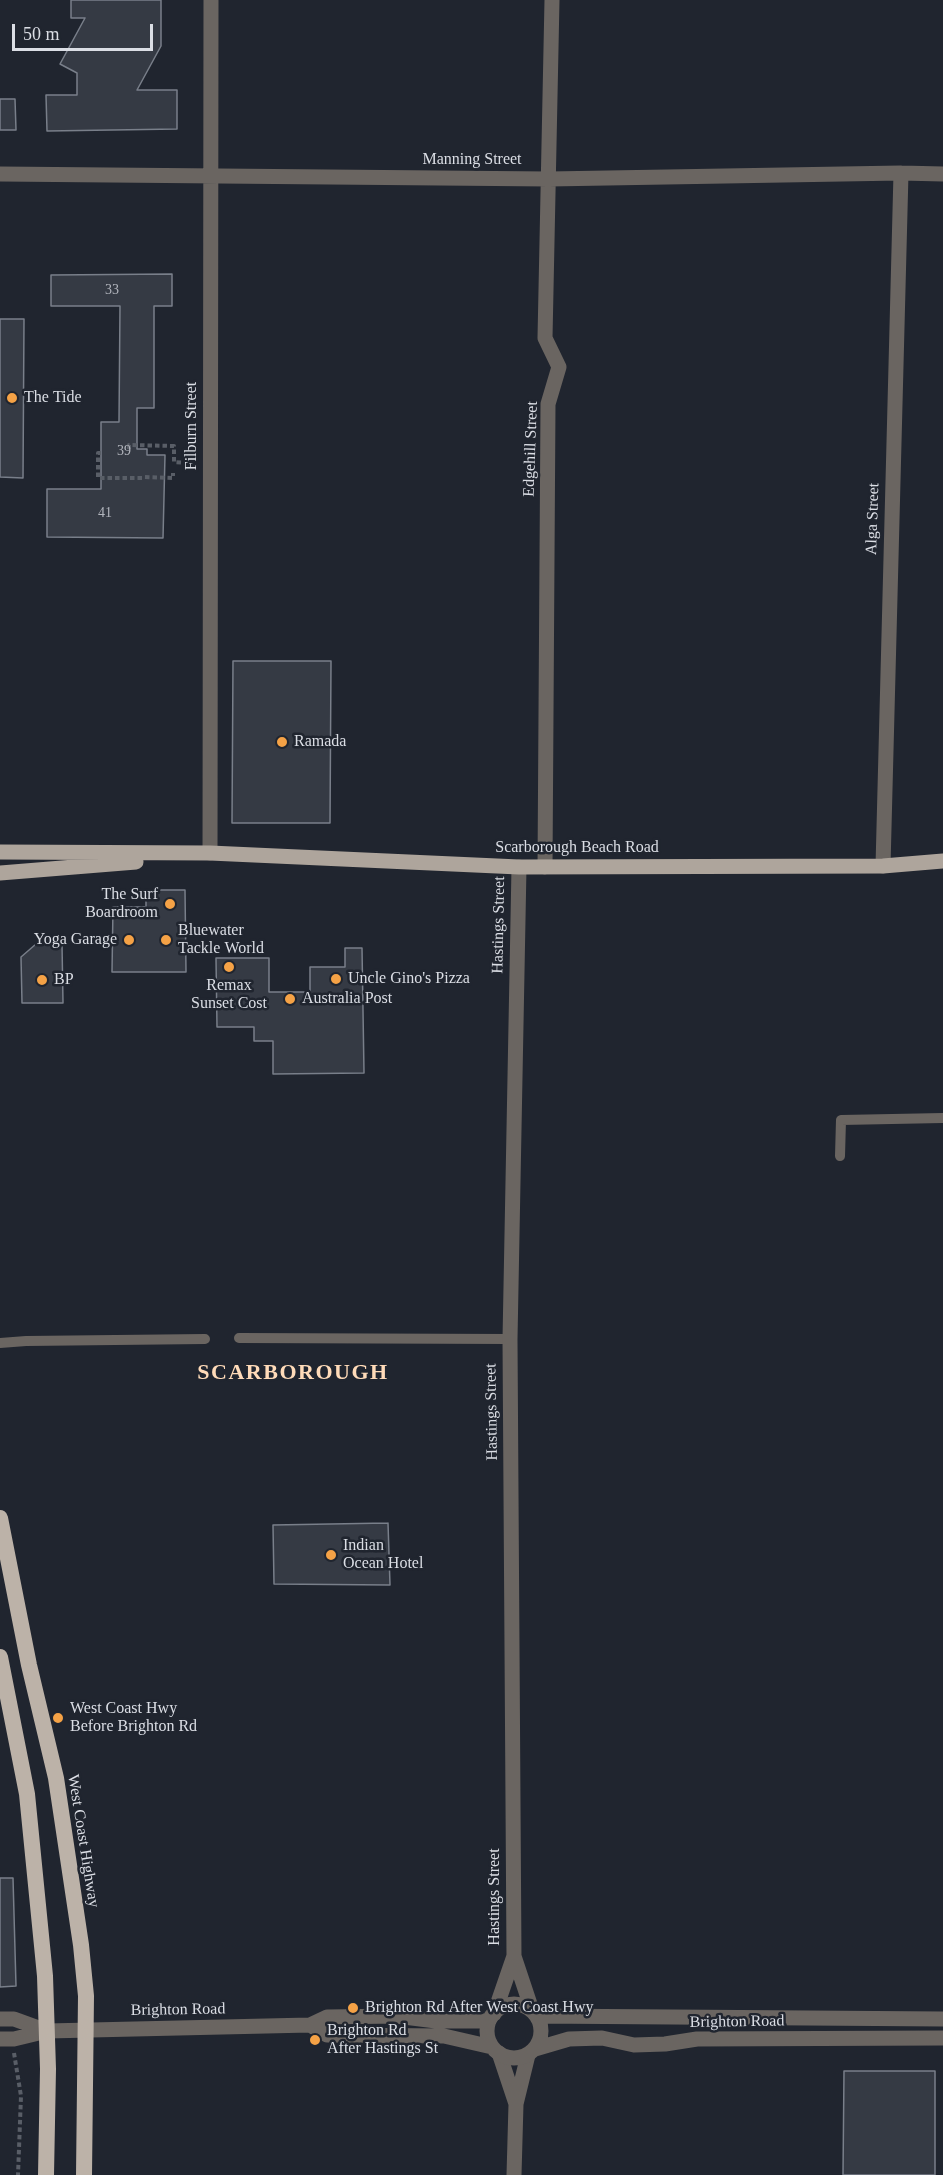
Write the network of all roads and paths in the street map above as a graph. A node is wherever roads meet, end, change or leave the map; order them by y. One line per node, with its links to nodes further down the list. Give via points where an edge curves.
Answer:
1 (210, 0): 6 (street, Filburn Street)
2 (552, 0): 7 (street, Edgehill Street)
3 (901, 173): 5 (street, Manning Street); 7 (street, Manning Street); 15 (street, Alga Street)
4 (0, 174): 6 (street, Manning Street)
5 (943, 174)
6 (211, 177): 7 (street, Manning Street); 13 (street, Filburn Street)
7 (549, 179): 17 (street, Edgehill Street, via 545,338 559,368 548,404)
8 (129, 449): 10 (path, via 129,445 174,446 174,462 190,463)
9 (101, 453): 11 (path, via 98,478 173,478)
10 (190, 472)
11 (173, 473)
12 (0, 852): 13 (main road, Scarborough Beach Road)
13 (210, 853): 16 (main road, Scarborough Beach Road); 18 (main road, Scarborough Beach Road)
14 (943, 861): 15 (main road, Scarborough Beach Road)
15 (883, 866): 17 (main road, Scarborough Beach Road)
16 (519, 867): 17 (main road, Scarborough Beach Road); 23 (street, Hastings Street)
17 (545, 867)
18 (0, 873)
19 (943, 1118): 20 (lane, via 841,1120)
20 (840, 1156)
21 (239, 1338): 23 (lane)
22 (205, 1339): 24 (lane)
23 (510, 1339): 27 (street, Hastings Street)
24 (0, 1344)
25 (0, 1518): 33 (highway, West Coast Highway, via 56,1778 81,1945)
26 (0, 1657): 34 (highway, via 27,1794)
27 (513, 1956): 28 (street, Hastings Street); 29 (street, Hastings Street)
28 (534, 2013): 29 (street, via 524,2006 508,2005); 31 (street, Brighton Road); 38 (street, via 542,2032)
29 (491, 2018): 32 (street, Brighton Road, via 436,2021 396,2016 327,2017); 37 (street, via 488,2039)
30 (0, 2019): 34 (street, Brighton Road, via 14,2019)
31 (943, 2019)
32 (310, 2025): 33 (street, Brighton Road); 37 (street, Brighton Road, via 327,2035 444,2036)
33 (86, 2029): 34 (street, Brighton Road); 43 (highway, West Coast Highway)
34 (47, 2031): 36 (street, Brighton Road); 42 (highway)
35 (943, 2038): 38 (street, Brighton Road, via 698,2039 665,2044 569,2039)
36 (0, 2039)
37 (495, 2050): 38 (street, via 513,2058); 40 (street)
38 (531, 2052): 40 (street)
39 (14, 2057): 41 (path, via 21,2096)
40 (516, 2104): 44 (street)
41 (18, 2175)
42 (46, 2175)
43 (84, 2175)
44 (514, 2175)

